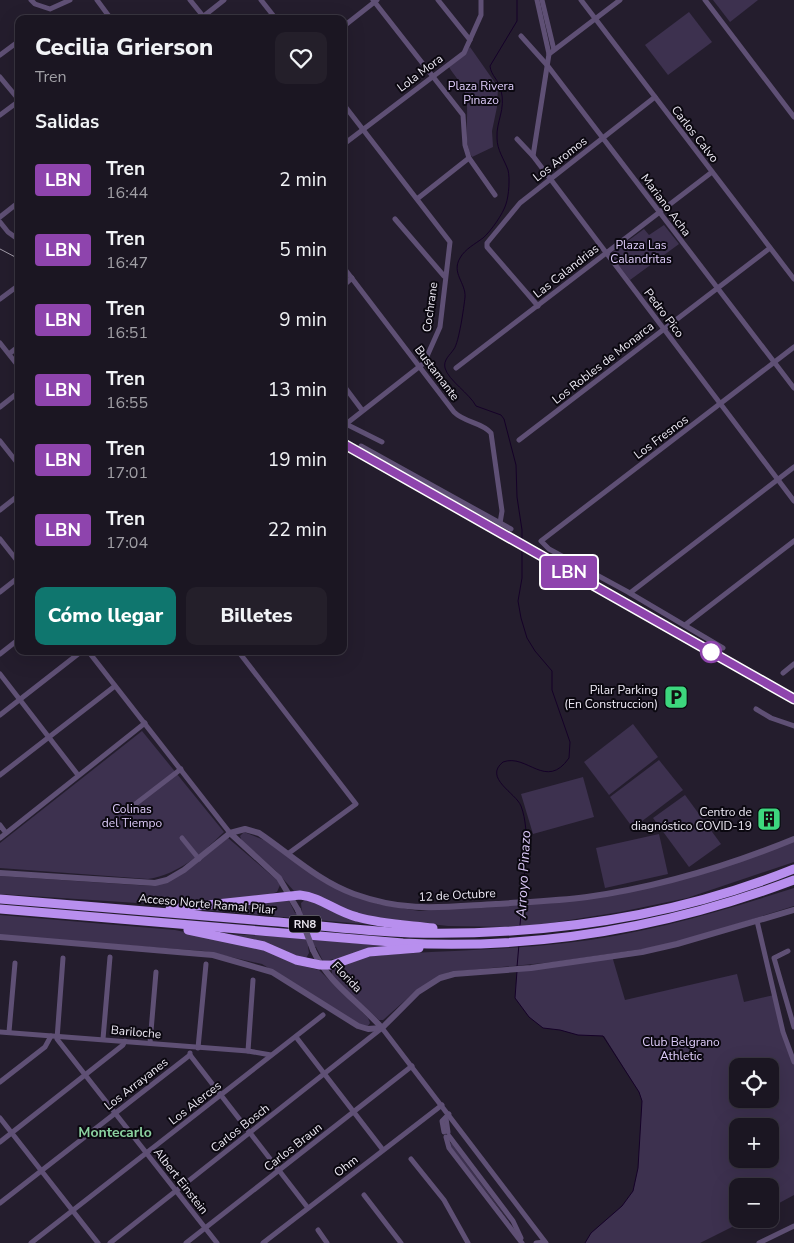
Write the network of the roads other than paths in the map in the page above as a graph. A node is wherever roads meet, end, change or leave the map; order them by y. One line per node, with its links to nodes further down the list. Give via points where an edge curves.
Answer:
1 (31, 0): 2 (street, via 50,10)
2 (70, 0)
3 (97, 0): 15 (street)
4 (190, 0): 16 (street)
5 (224, 0): 17 (street)
6 (261, 0): 18 (street)
7 (438, 0): 22 (street)
8 (481, 0): 22 (street, Lola Mora, via 482,15)
9 (537, 0): 24 (street)
10 (542, 0): 24 (street)
11 (581, 0): 19 (street, Carlos Calvo)
12 (620, 0): 19 (street)
13 (705, 0): 34 (street)
14 (375, 1): 20 (street); 27 (street)
15 (108, 15)
16 (199, 15)
17 (205, 15)
18 (273, 15)
19 (596, 19): 24 (street); 30 (street, Carlos Calvo)
20 (347, 24)
21 (521, 36): 26 (street, Mariano Acha)
22 (470, 40): 27 (street, Lola Mora, via 464,52)
23 (15, 44): 25 (street)
24 (552, 52): 26 (street)
25 (0, 55)
26 (548, 65): 36 (street, Mariano Acha); 39 (street)
27 (433, 76): 35 (street, Lola Mora); 40 (street, via 465,119 465,145)
28 (0, 77): 29 (street)
29 (15, 95)
30 (655, 97): 36 (street, Los Aromos); 41 (street, Carlos Calvo)
31 (15, 103): 33 (street)
32 (347, 109): 35 (street)
33 (0, 115)
34 (794, 117)
35 (363, 129): 38 (street, Lola Mora); 44 (street)
36 (602, 138): 42 (street, Los Aromos); 46 (street, Mariano Acha)
37 (517, 139): 39 (street, Pedro Pico)
38 (347, 142)
39 (533, 156): 42 (street, Pedro Pico)
40 (469, 158): 43 (street); 44 (street)
41 (712, 172): 46 (street, Las Calandrias); 51 (street, Carlos Calvo)
42 (549, 180): 52 (street, Pedro Pico); 61 (street, Los Aromos, via 514,209 486,245)
43 (495, 195)
44 (417, 199): 54 (street, Cochrane, via 450,242)
45 (15, 205): 47 (street)
46 (659, 213): 52 (street, Las Calandrias); 59 (street, Mariano Acha)
47 (0, 217)
48 (395, 219): 54 (street)
49 (0, 222): 50 (street)
50 (15, 237)
51 (770, 248): 56 (street, Carlos Calvo); 59 (street, Los Robles de Monarca)
52 (605, 254): 61 (street, Las Calandrias); 62 (street, Pedro Pico)
53 (347, 272): 55 (street, Bustamante)
54 (444, 276): 69 (street, Cochrane, via 439,332)
55 (352, 278): 57 (street); 69 (street, Bustamante)
56 (794, 279)
57 (347, 282)
58 (15, 288): 60 (street)
59 (717, 288): 62 (street, Los Robles de Monarca); 68 (street, Mariano Acha)
60 (0, 300)
61 (538, 306): 70 (street, Las Calandrias)
62 (663, 329): 74 (street, Pedro Pico); 79 (street, Los Robles de Monarca)
63 (0, 343): 66 (street)
64 (794, 347): 68 (street, Los Fresnos)
65 (15, 349): 66 (street)
66 (9, 354): 67 (street)
67 (15, 362)
68 (774, 362): 71 (street, Mariano Acha); 74 (street, Los Fresnos)
69 (420, 367): 76 (street, Cochrane); 89 (street, Bustamante, via 457,415 489,430 502,511)
70 (456, 368)
71 (794, 388)
72 (347, 390): 76 (street)
73 (15, 395): 75 (street)
74 (721, 404): 85 (street, Pedro Pico); 96 (street, Los Fresnos, via 542,540 541,543)
75 (0, 407)
76 (362, 410): 77 (street, Cochrane)
77 (347, 421)
78 (347, 424): 81 (street)
79 (519, 440)
80 (0, 441): 83 (street)
81 (382, 442)
82 (361, 446): 89 (street)
83 (15, 460)
84 (794, 467): 85 (street)
85 (778, 479): 87 (street, Pedro Pico); 96 (street)
86 (15, 498): 88 (street)
87 (794, 500)
88 (0, 510)
89 (500, 522): 90 (street)
90 (511, 529)
91 (0, 539): 93 (street)
92 (794, 541): 97 (street)
93 (15, 557)
94 (15, 580): 95 (street)
95 (0, 592)
96 (630, 594): 97 (street)
97 (685, 625): 99 (street)
98 (15, 642): 100 (street)
99 (723, 648)
100 (0, 654)
101 (77, 655): 108 (street)
102 (91, 655): 107 (street, Florida)
103 (241, 655): 124 (street, via 356,804)
104 (794, 664): 105 (street)
105 (783, 673)
106 (0, 674): 108 (street)
107 (115, 686): 111 (street, Florida); 113 (street)
108 (20, 699): 110 (street); 113 (street)
109 (756, 710): 112 (street)
110 (0, 715)
111 (145, 723): 114 (street, Florida); 116 (street)
112 (794, 726)
113 (49, 737): 115 (street); 116 (street)
114 (181, 770): 117 (street); 120 (street, Florida)
115 (0, 775)
116 (78, 775): 119 (street)
117 (125, 812)
118 (0, 825): 119 (street)
119 (6, 833): 121 (street)
120 (230, 833): 124 (street, 12 de Octubre, via 252,830); 125 (street); 129 (street, Florida, via 275,874)
121 (0, 838)
122 (182, 838): 125 (street)
123 (794, 839): 124 (street, 12 de Octubre, via 734,862 584,898 423,909 358,896 336,886)
124 (289, 853)
125 (199, 859): 127 (street, via 174,876 149,884)
126 (794, 868): 136 (highway, Acceso Norte Ramal Pilar / RN8, via 718,895 657,911 595,923)
127 (0, 873)
128 (794, 882): 138 (highway, Acceso Norte Ramal Pilar / RN8, via 713,908 593,934)
129 (291, 895): 133 (highway); 136 (highway, via 313,897 357,918); 144 (street, Florida, bridge)
130 (0, 899): 133 (highway, Acceso Norte Ramal Pilar / RN8)
131 (0, 909): 135 (highway, Acceso Norte Ramal Pilar / RN8)
132 (794, 910): 134 (street)
133 (146, 911): 136 (highway, Acceso Norte Ramal Pilar / RN8, via 389,932)
134 (757, 921): 151 (street, via 659,948 440,978 411,998); 164 (street, via 783,1032)
135 (146, 922): 138 (highway, Acceso Norte Ramal Pilar / RN8, via 402,943); 144 (highway, via 264,946 296,960)
136 (465, 933)
137 (0, 937): 151 (street, via 213,955 272,972 363,1029)
138 (452, 944): 145 (highway, via 369,952)
139 (788, 951): 150 (street, via 774,958)
140 (110, 956): 156 (street)
141 (63, 958): 154 (street)
142 (15, 963): 153 (street)
143 (206, 964): 160 (street)
144 (320, 965): 145 (highway); 147 (street, Florida)
145 (332, 965): 147 (highway)
146 (156, 972): 158 (street)
147 (328, 976): 151 (street, Florida)
148 (252, 980): 161 (street)
149 (323, 1015): 155 (street, Los Alerces)
150 (794, 1027)
151 (382, 1028): 165 (street, Florida); 167 (street, Carlos Bosch)
152 (0, 1032): 153 (street, Bariloche)
153 (9, 1032): 154 (street, Bariloche)
154 (54, 1036): 156 (street, Bariloche); 166 (street, Albert Einstein); 168 (street, via 45,1047)
155 (296, 1037): 162 (street, Los Alerces); 167 (street)
156 (103, 1039): 157 (street, Bariloche)
157 (125, 1041): 158 (street, Bariloche); 166 (street, via 123,1046)
158 (150, 1043): 159 (street, Bariloche)
159 (190, 1047): 160 (street, Bariloche); 163 (street)
160 (198, 1048): 161 (street, Bariloche)
161 (248, 1051): 162 (street, Bariloche)
162 (271, 1055): 169 (street, Los Alerces)
163 (190, 1056): 169 (street); 172 (street, Los Arrayanes)
164 (794, 1062)
165 (412, 1066): 170 (street, Florida); 171 (street, Carlos Braun)
166 (86, 1074): 172 (street, Albert Einstein); 175 (street)
167 (324, 1074): 171 (street); 176 (street, Carlos Bosch)
168 (0, 1082)
169 (221, 1095): 176 (street); 179 (street, Los Alerces)
170 (442, 1105): 173 (street, Florida); 178 (street, Ohm)
171 (353, 1112): 178 (street); 182 (street, Carlos Braun)
172 (115, 1113): 179 (street, Albert Einstein); 181 (street, Los Arrayanes)
173 (447, 1116): 201 (street, via 442,1121 448,1137 513,1221); 203 (street, Florida)
174 (0, 1118): 175 (street)
175 (11, 1133): 177 (street); 181 (street)
176 (250, 1133): 182 (street); 183 (street, Carlos Bosch)
177 (0, 1142)
178 (383, 1150): 186 (street, Ohm)
179 (147, 1153): 183 (street, Albert Einstein); 187 (street, Los Alerces)
180 (411, 1158): 200 (street, via 444,1200)
181 (41, 1170): 185 (street, Los Arrayanes); 187 (street)
182 (280, 1170): 186 (street); 189 (street, Carlos Braun)
183 (176, 1191): 189 (street, Albert Einstein); 194 (street, Carlos Bosch)
184 (364, 1195): 199 (street)
185 (0, 1203)
186 (308, 1208): 197 (street, Ohm)
187 (73, 1211): 192 (street, Los Alerces); 193 (street)
188 (794, 1226): 191 (street)
189 (205, 1228): 195 (street, Carlos Braun); 196 (street, Albert Einstein)
190 (318, 1230): 198 (street)
191 (768, 1241): 204 (street)
192 (31, 1243)
193 (98, 1243)
194 (110, 1243)
195 (186, 1243)
196 (217, 1243)
197 (263, 1243)
198 (328, 1243)
199 (400, 1243)
200 (468, 1243)
201 (522, 1243)
202 (536, 1243): 203 (street)
203 (545, 1243)
204 (759, 1243)

